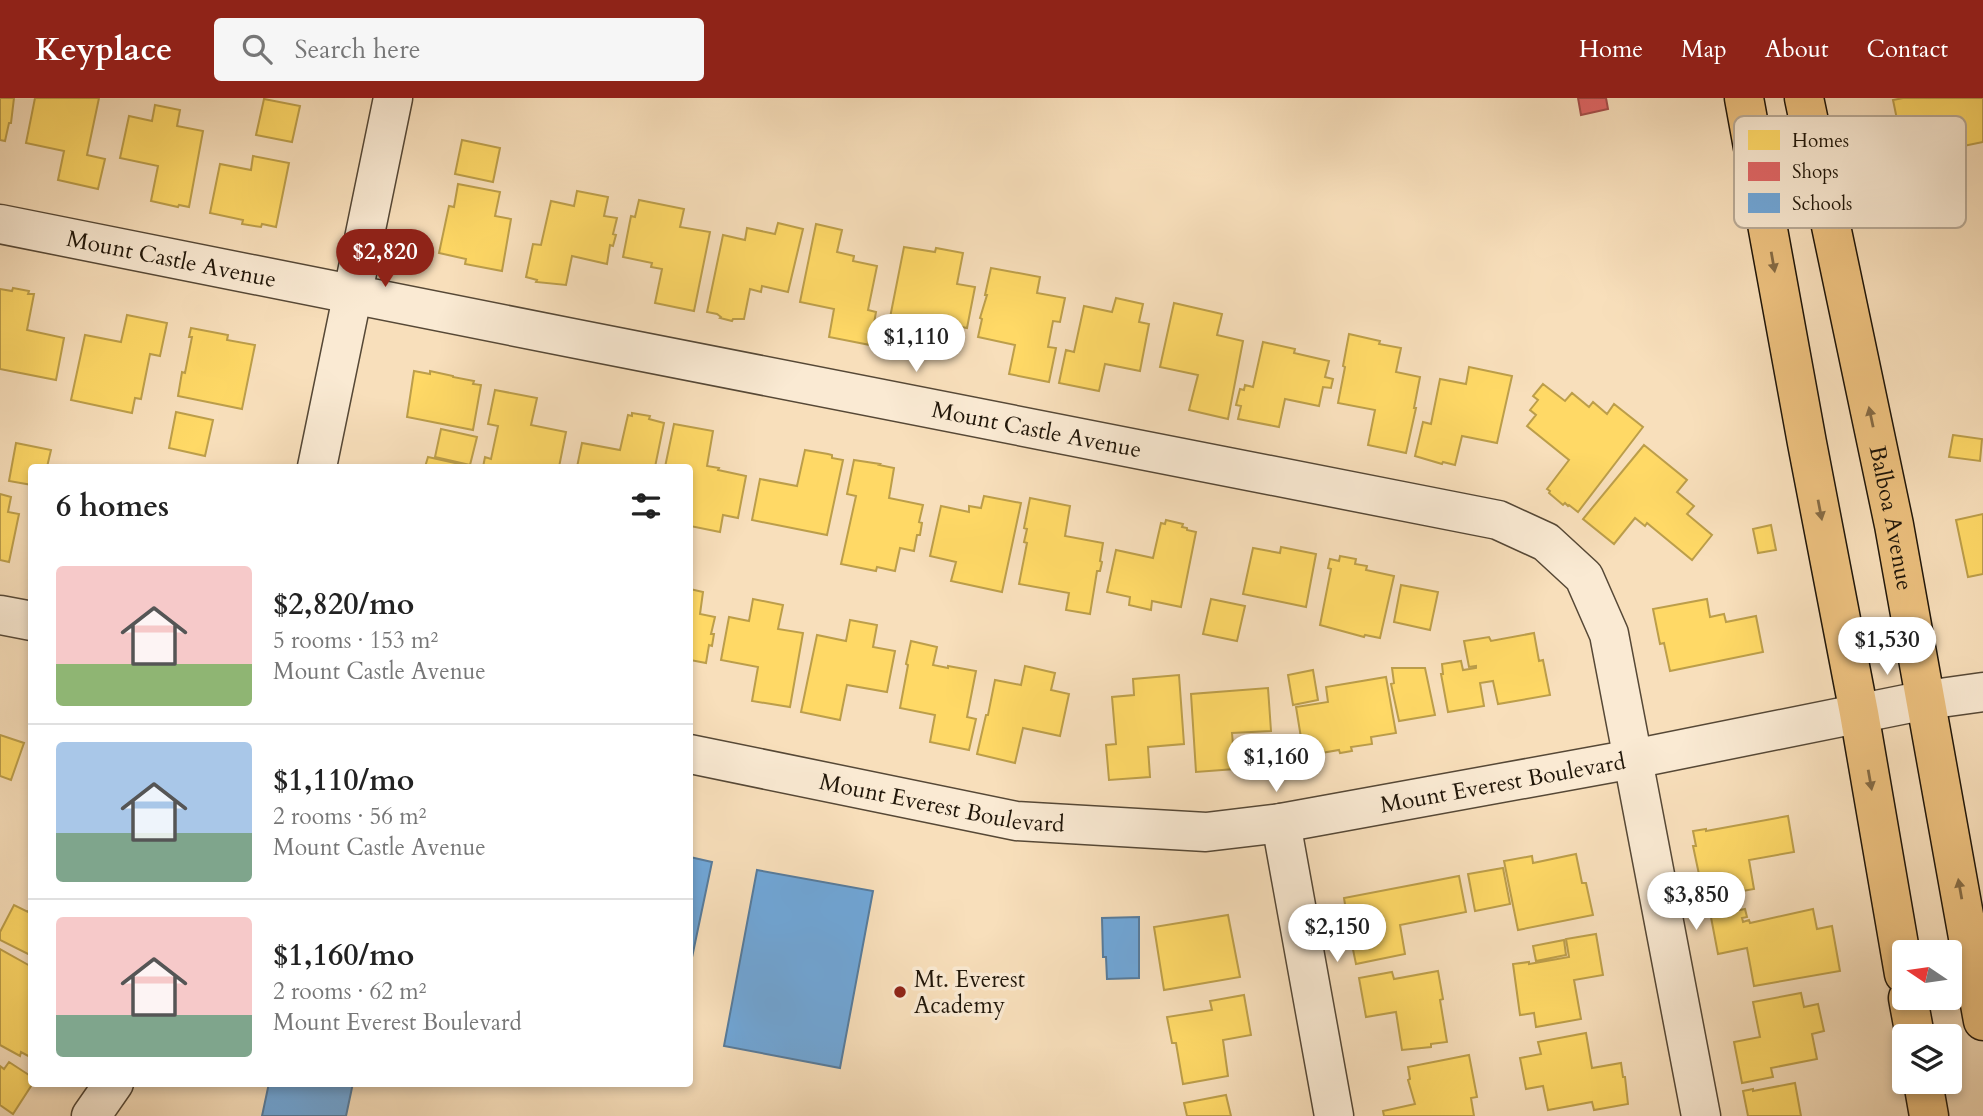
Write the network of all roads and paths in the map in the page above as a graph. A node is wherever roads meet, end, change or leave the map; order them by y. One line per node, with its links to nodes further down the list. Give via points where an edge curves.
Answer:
1 (393, 98): 9 (street)
2 (1744, 98): 4 (main road, one-way to 4)
3 (1804, 98): 5 (main road, Balboa Avenue, one-way to 3)
4 (1747, 116)
5 (1808, 116)
6 (0, 224): 9 (street, Mount Castle Avenue)
7 (1768, 228): 15 (main road, one-way to 15)
8 (1831, 228): 14 (main road, Balboa Avenue, one-way to 8)
9 (353, 295): 10 (street); 17 (street, Mount Castle Avenue, via 1498,520 1546,542 1584,577 1609,634)
10 (318, 464)
11 (0, 615): 12 (street)
12 (28, 620)
13 (1983, 692): 14 (street, Mount Everest Boulevard)
14 (1926, 700): 15 (street, Mount Everest Boulevard); 20 (main road, Balboa Avenue, one-way to 14)
15 (1859, 713): 17 (street, Mount Everest Boulevard); 19 (main road, one-way to 19)
16 (693, 755): 18 (street, Mount Everest Boulevard, via 1016,821 1206,832)
17 (1633, 759): 18 (street, Mount Everest Boulevard); 25 (street, Mount Castle Avenue)
18 (1281, 824): 24 (street)
19 (1898, 940)
20 (1983, 1021)
21 (111, 1087): 23 (street)
22 (1925, 1094): 26 (main road)
23 (92, 1116)
24 (1334, 1116)
25 (1701, 1116)
26 (1929, 1116)

